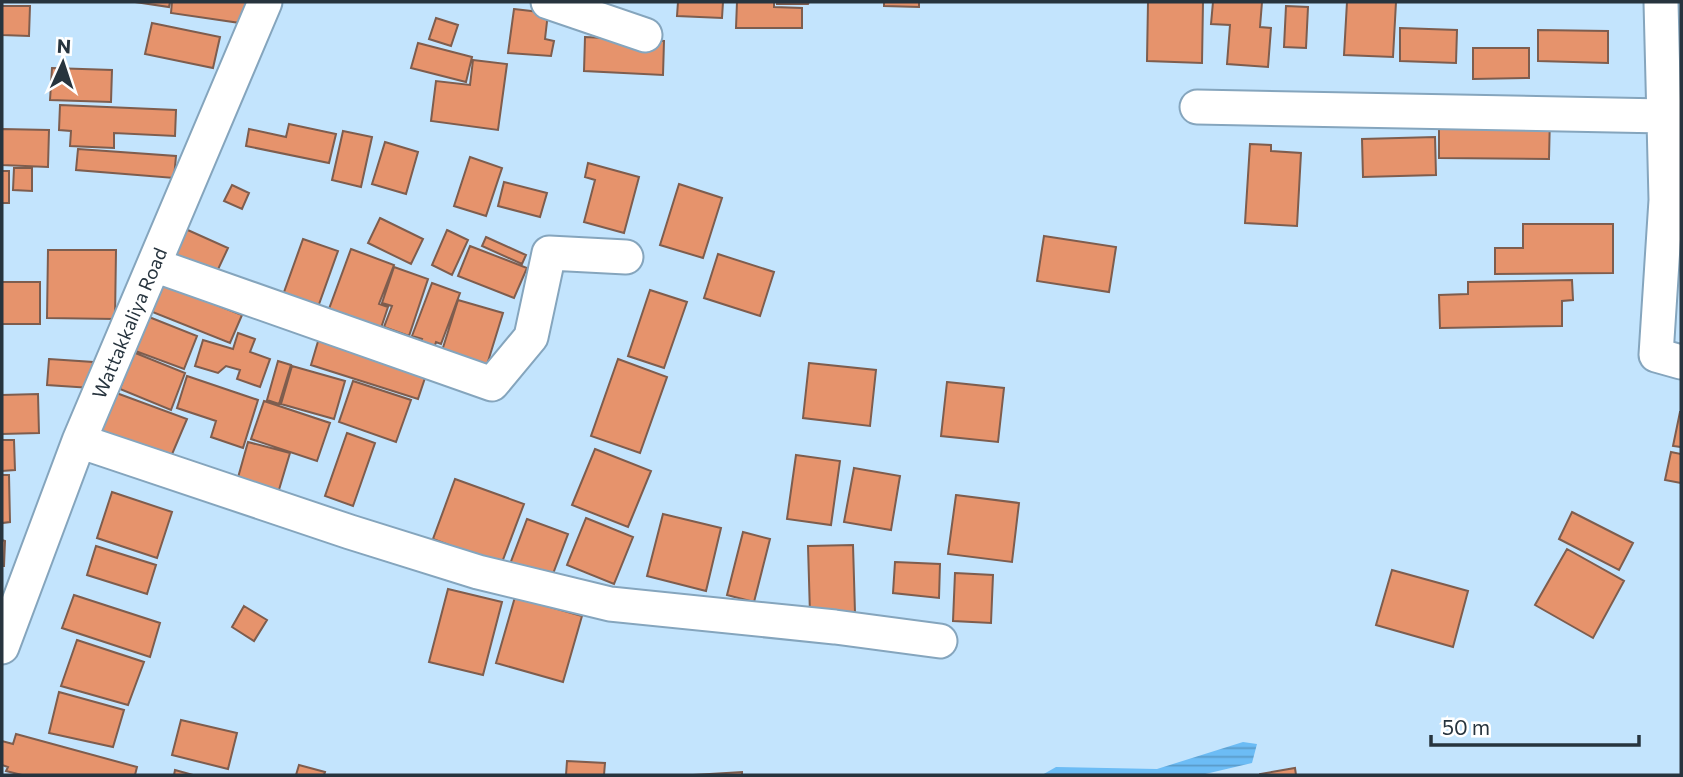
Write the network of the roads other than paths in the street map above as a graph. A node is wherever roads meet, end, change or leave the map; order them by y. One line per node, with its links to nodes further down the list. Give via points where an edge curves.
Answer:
1 (265, 2): 9 (street, Wattakkaliya Road)
2 (548, 2): 4 (street)
3 (1661, 2): 6 (street)
4 (645, 35)
5 (1197, 107): 6 (street)
6 (1664, 116): 7 (street)
7 (1674, 201): 10 (street, via 1656,355)
8 (626, 257): 9 (street, via 549,253 531,337 492,384)
9 (154, 265): 11 (street, Wattakkaliya Road)
10 (1681, 362)
11 (79, 441): 12 (street, Wattakkaliya Road); 13 (street, via 478,572 610,604)
12 (10, 605): 14 (street, Wattakkaliya Road)
13 (940, 641)
14 (2, 647)

